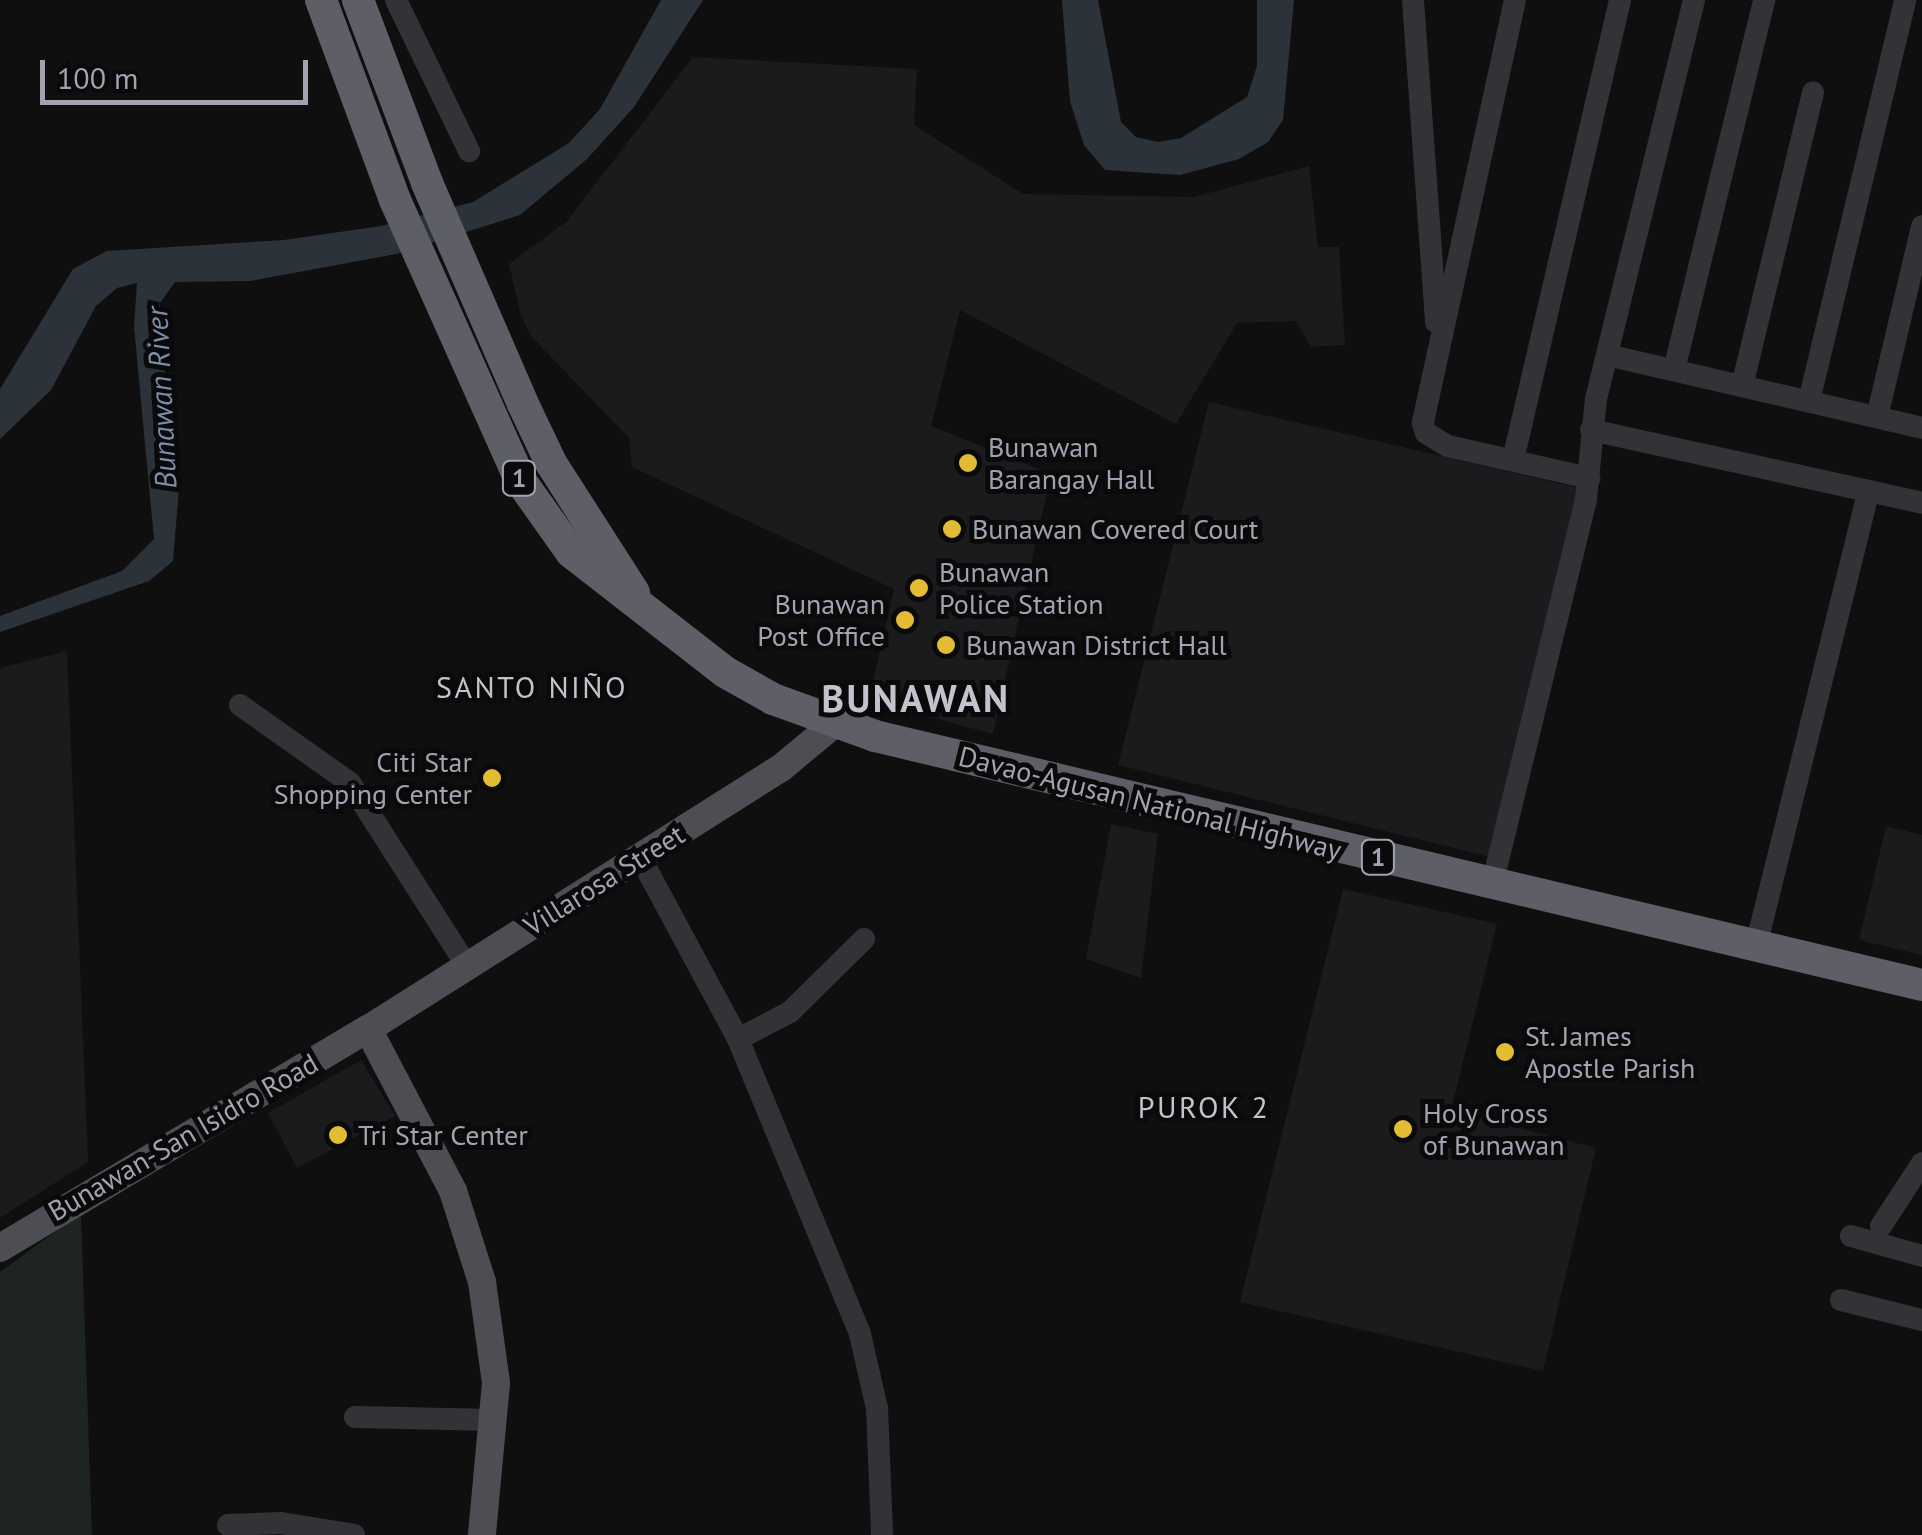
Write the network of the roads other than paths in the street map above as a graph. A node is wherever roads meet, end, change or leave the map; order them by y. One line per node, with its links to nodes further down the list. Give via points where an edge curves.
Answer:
1 (321, 0): 25 (highway, Davao-Agusan National Highway / 1, via 444,314 539,510 571,552)
2 (358, 0): 25 (highway, Davao-Agusan National Highway / 1, via 427,183 551,463)
3 (396, 0): 11 (street)
4 (1412, 0): 13 (street)
5 (1516, 0): 13 (street)
6 (1620, 0): 21 (street)
7 (1694, 0): 14 (street)
8 (1764, 0): 15 (street)
9 (1905, 0): 17 (street)
10 (1813, 92): 16 (street)
11 (470, 152)
12 (1922, 226): 18 (street)
13 (1437, 345): 21 (street, via 1422,409 1426,433 1448,446)
14 (1607, 355): 15 (street); 20 (street)
15 (1674, 370): 16 (street)
16 (1742, 386): 17 (street)
17 (1809, 402): 18 (street)
18 (1877, 417): 19 (street)
19 (1922, 428)
20 (1592, 430): 22 (street); 23 (street)
21 (1513, 460): 22 (street)
22 (1589, 478): 29 (street)
23 (1869, 491): 24 (street); 31 (street)
24 (1922, 504)
25 (642, 605): 27 (highway, Davao-Agusan National Highway / 1, via 725,672)
26 (240, 705): 32 (street, via 350,782)
27 (835, 723): 28 (main road, Villarosa Street, via 781,768); 29 (highway, Davao-Agusan National Highway / 1)
28 (640, 857): 32 (main road, Villarosa Street); 35 (street)
29 (1492, 885): 31 (highway, Davao-Agusan National Highway / 1)
30 (864, 940): 35 (street, via 790,1012)
31 (1756, 946): 33 (highway, Davao-Agusan National Highway / 1)
32 (467, 966): 34 (main road, Villarosa Street)
33 (1922, 985)
34 (368, 1029): 39 (main road, Bunawan-San Isidro Road); 44 (main road, via 467,1229 491,1336)
35 (738, 1038): 48 (street, via 860,1334 877,1408)
36 (1922, 1163): 37 (street)
37 (1881, 1226)
38 (1852, 1236): 40 (street)
39 (0, 1248)
40 (1922, 1256)
41 (1841, 1300): 42 (street)
42 (1922, 1320)
43 (355, 1417): 44 (street)
44 (495, 1420): 47 (main road)
45 (228, 1525): 46 (street, via 282,1523)
46 (354, 1535)
47 (482, 1535)
48 (882, 1535)

